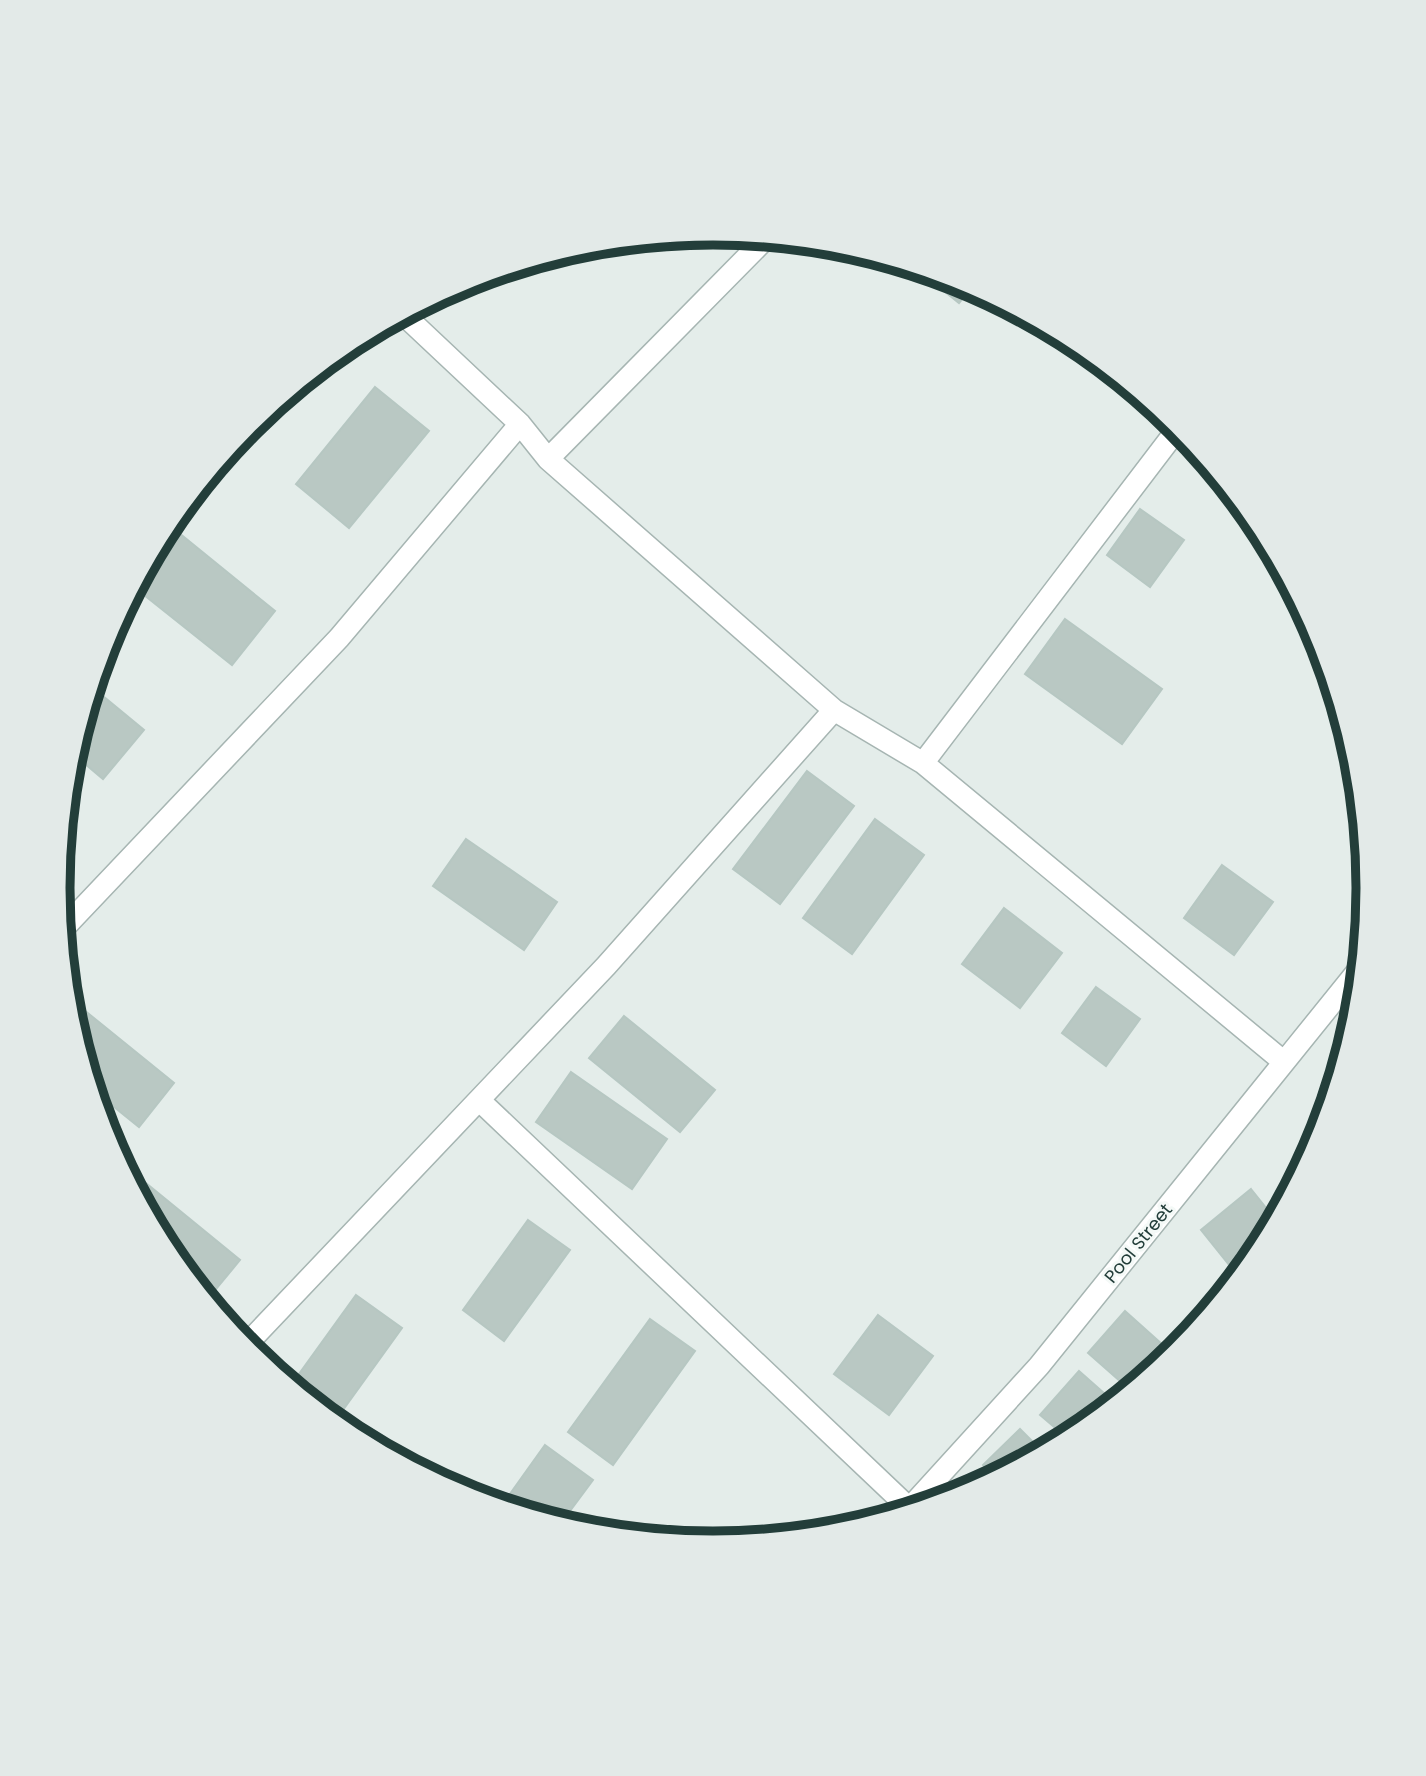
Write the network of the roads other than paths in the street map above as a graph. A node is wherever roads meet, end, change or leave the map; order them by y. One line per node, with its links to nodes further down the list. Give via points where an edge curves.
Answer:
1 (758, 246): 5 (street)
2 (410, 321): 3 (street)
3 (520, 424): 5 (street); 8 (street, via 340,638)
4 (1171, 437): 7 (street)
5 (548, 459): 6 (street)
6 (834, 710): 7 (street); 11 (street, via 606,966)
7 (923, 763): 10 (street)
8 (71, 921)
9 (1349, 982): 10 (street, Pool Street)
10 (1284, 1062): 13 (street, Pool Street, via 1038,1366)
11 (479, 1100): 12 (street); 14 (street)
12 (253, 1338)
13 (919, 1497)
14 (901, 1503)

